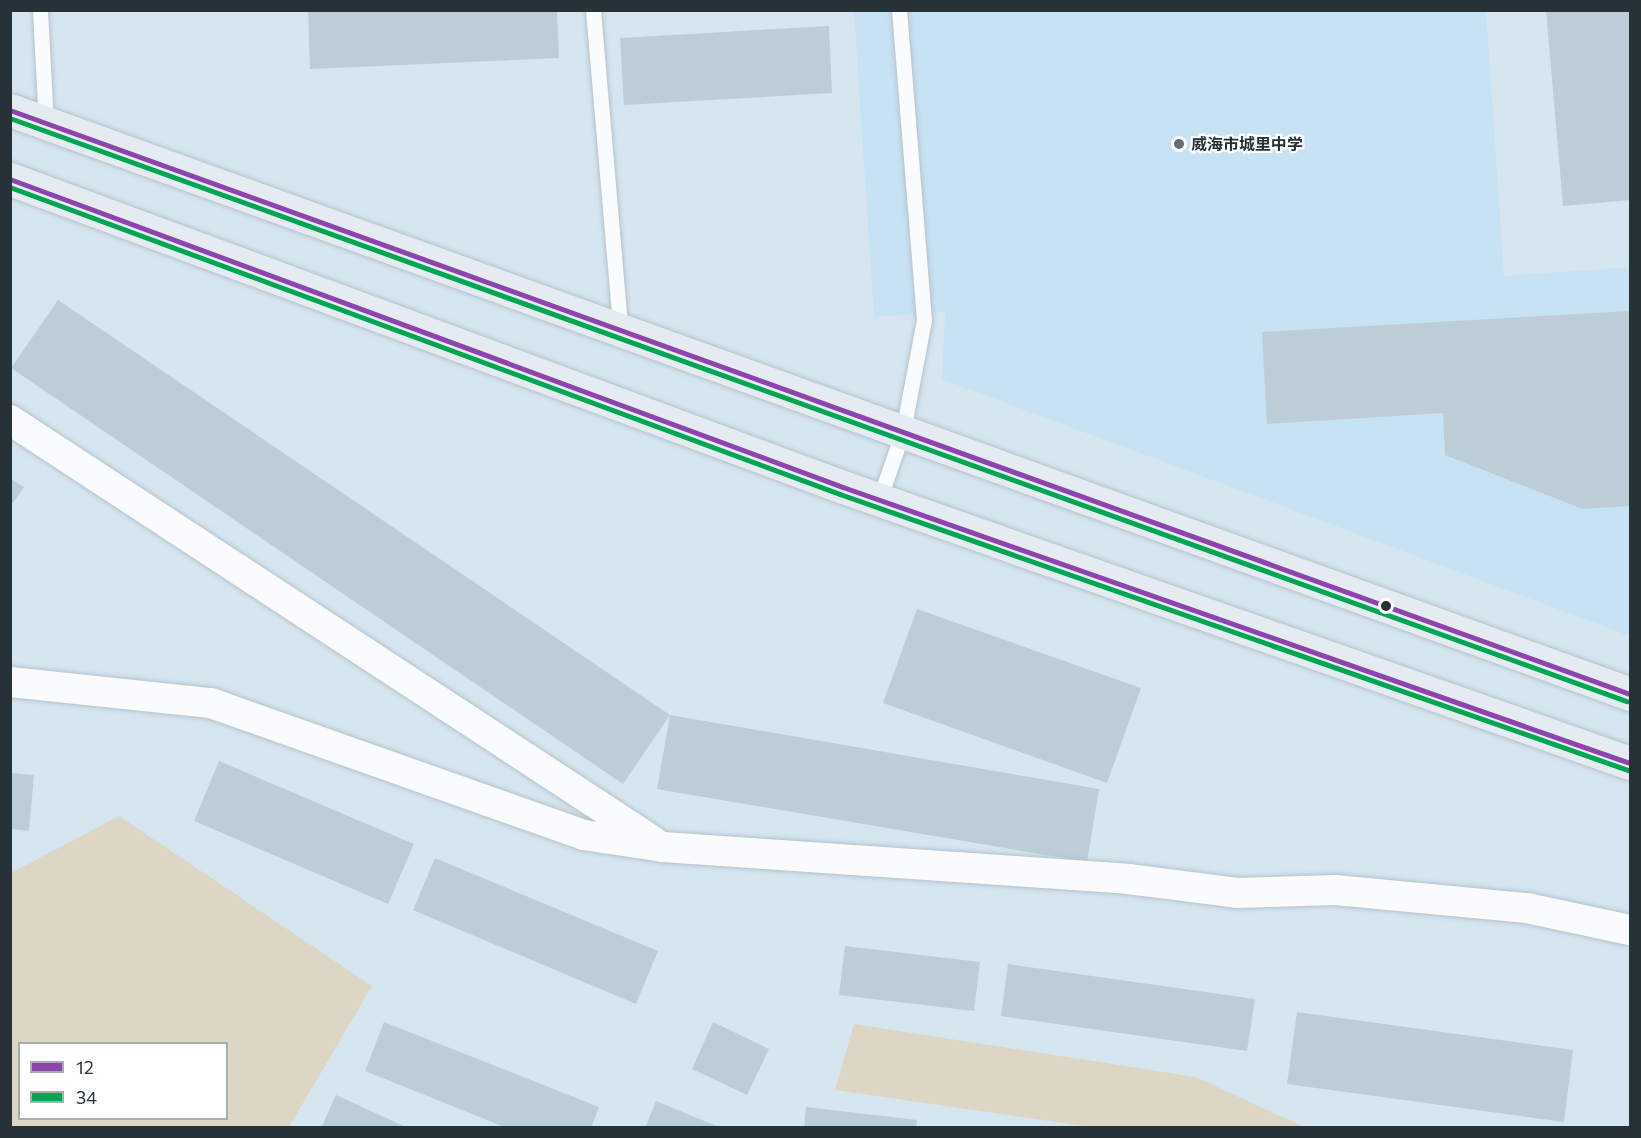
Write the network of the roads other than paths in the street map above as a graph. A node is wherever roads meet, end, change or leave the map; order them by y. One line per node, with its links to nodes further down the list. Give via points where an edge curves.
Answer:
1 (40, 10): 5 (lane)
2 (593, 10): 7 (lane)
3 (898, 10): 9 (lane, via 924,320)
4 (10, 110): 5 (main road)
5 (46, 123): 7 (main road)
6 (10, 178): 10 (main road)
7 (620, 328): 9 (main road)
8 (10, 420): 14 (street)
9 (903, 431): 10 (lane); 12 (main road)
10 (879, 500): 13 (main road)
11 (10, 682): 14 (street, via 211,704 584,834)
12 (1630, 694)
13 (1630, 763)
14 (663, 847): 15 (street, via 1128,879 1237,893 1346,891 1527,908)
15 (1630, 930)

